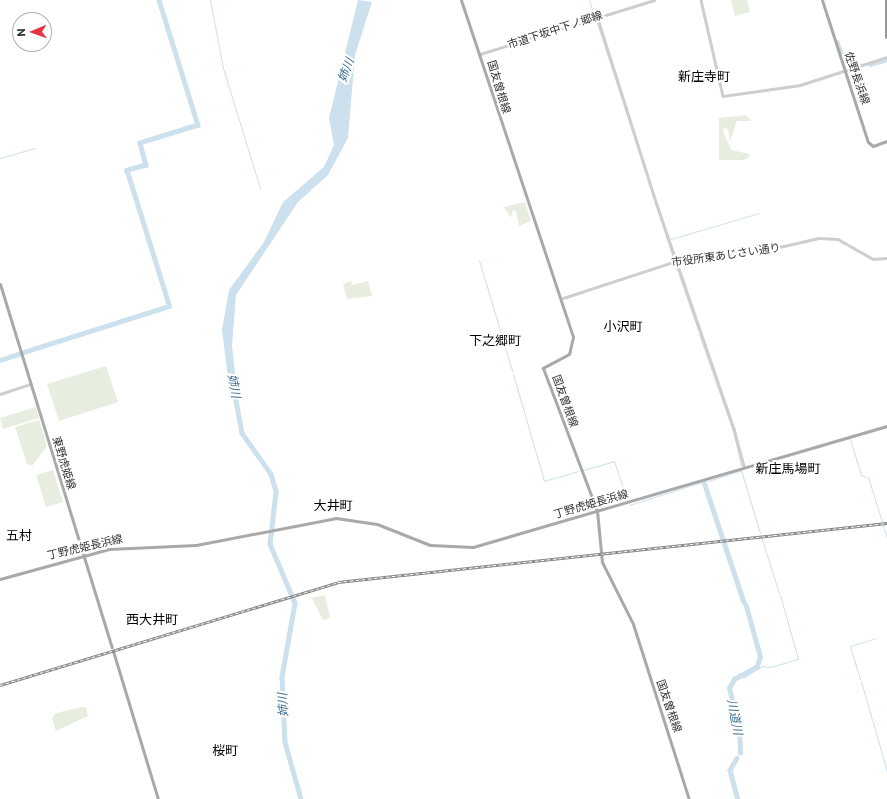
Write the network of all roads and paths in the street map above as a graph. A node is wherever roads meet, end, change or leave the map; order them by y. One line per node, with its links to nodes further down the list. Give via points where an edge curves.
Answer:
1 (461, 0): 8 (main road, 国友曽根線)
2 (654, 0): 6 (street, 市道下坂中下ノ郷線)
3 (701, 0): 10 (street, via 723,96 800,85)
4 (822, 0): 10 (main road, 佐野長浜線)
5 (887, 0): 7 (highway)
6 (595, 16): 8 (street, 市道下坂中下ノ郷線); 13 (street)
7 (887, 37)
8 (480, 54): 15 (main road, 国友曽根線, via 520,184)
9 (887, 57): 10 (street)
10 (845, 68): 11 (main road, 佐野長浜線, via 870,145)
11 (887, 141)
12 (887, 258): 13 (street, 市役所東あじさい通り, via 865,256 828,237)
13 (676, 261): 15 (street, 市役所東あじさい通り); 19 (street, via 734,429)
14 (0, 284): 16 (main road, 東野虎姫線)
15 (563, 298): 20 (main road, 国友曽根線, via 573,346 563,358 543,368)
16 (30, 384): 17 (street); 21 (main road, 東野虎姫線)
17 (0, 394)
18 (887, 426): 19 (main road, 丁野虎姫長浜線)
19 (744, 467): 20 (main road, 丁野虎姫長浜線)
20 (596, 511): 21 (main road, 丁野虎姫長浜線, via 464,548 430,545 377,524 350,518 196,545 124,546); 26 (main road, 国友曽根線, via 602,562 633,624)
21 (83, 556): 22 (main road, 丁野虎姫長浜線); 23 (main road, 東野虎姫線)
22 (0, 579)
23 (112, 647)
24 (113, 651): 25 (main road)
25 (158, 799)
26 (690, 799)

